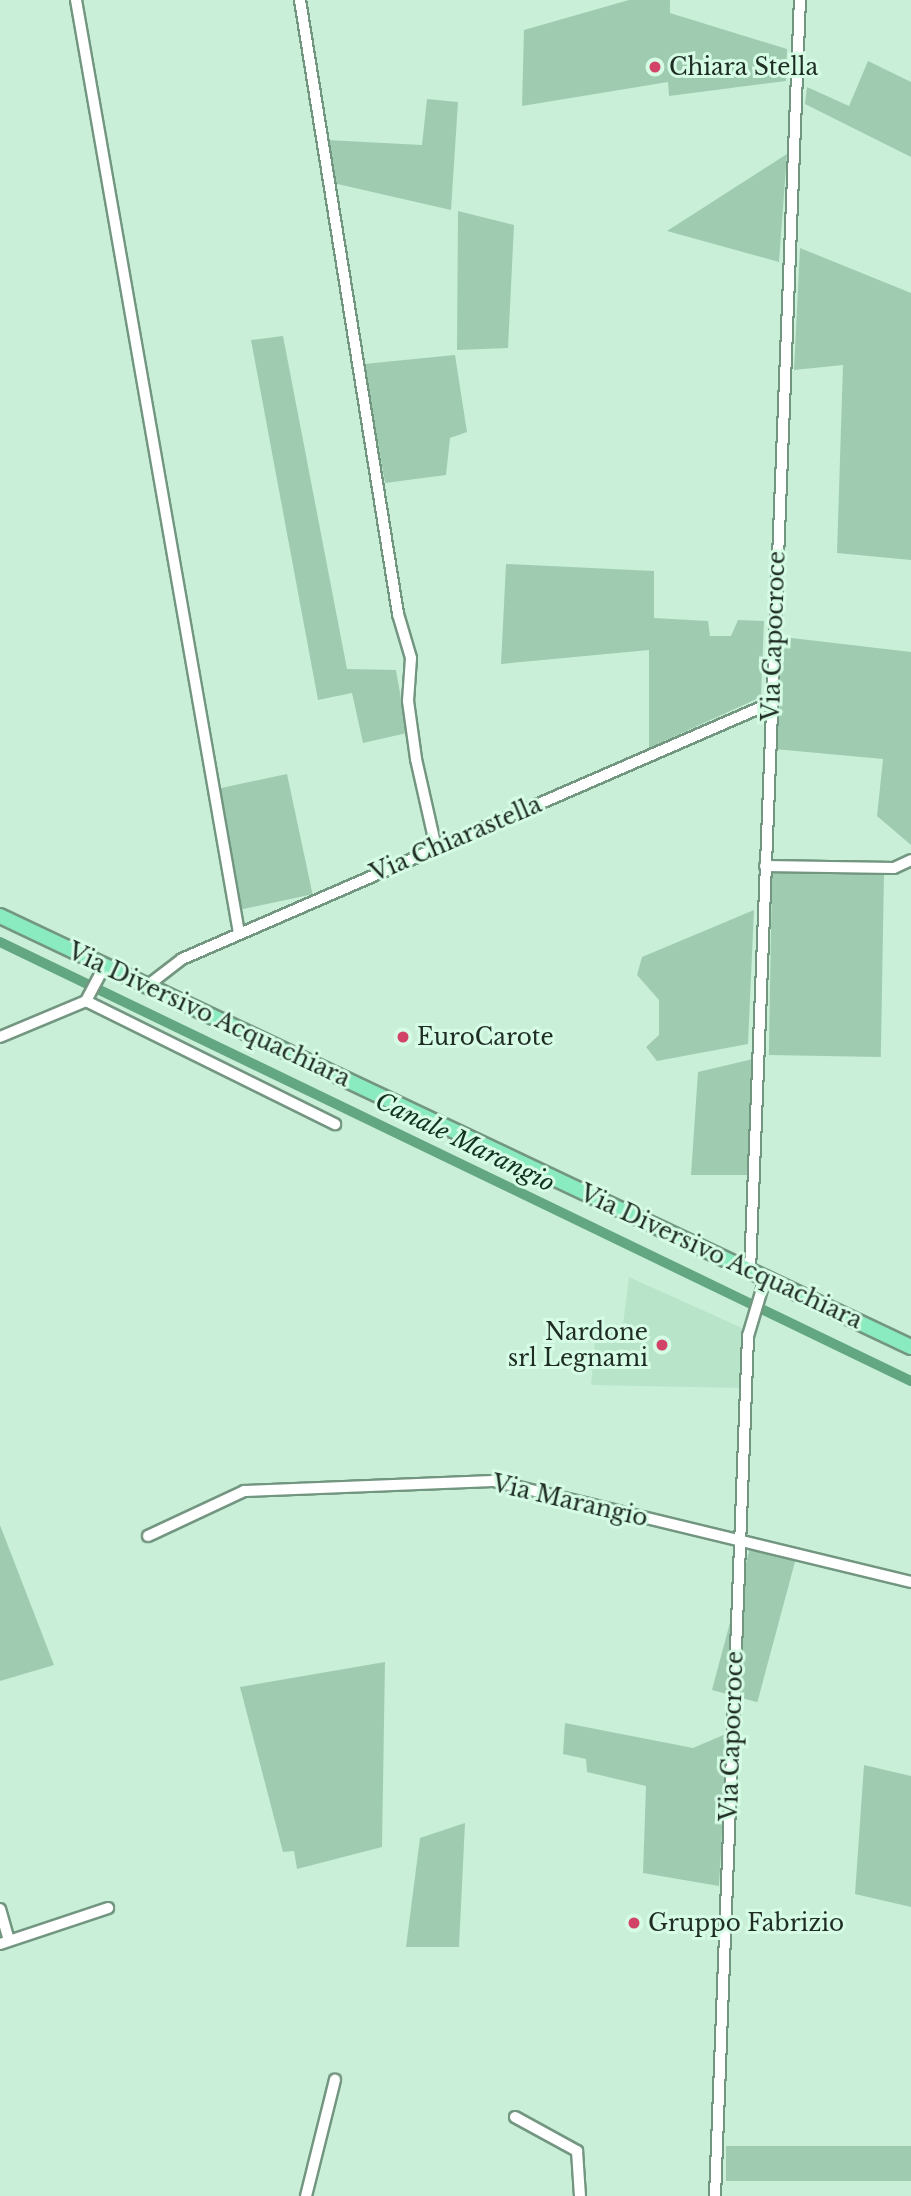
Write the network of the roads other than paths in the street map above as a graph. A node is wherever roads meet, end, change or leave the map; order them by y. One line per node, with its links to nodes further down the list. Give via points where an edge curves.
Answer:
1 (76, 0): 9 (street)
2 (300, 0): 5 (street, via 398,614 411,658 414,748)
3 (800, 0): 4 (street, Via Capocroce)
4 (772, 703): 5 (street, Via Chiarastella); 7 (street, Via Capocroce)
5 (436, 848): 9 (street, Via Chiarastella)
6 (911, 860): 7 (street, via 894,868)
7 (765, 866): 15 (street, Via Capocroce)
8 (0, 916): 10 (main road, Via Diversivo Acquachiara)
9 (239, 933): 11 (street, Via Chiarastella, via 182,958)
10 (102, 971): 11 (main road, Via Diversivo Acquachiara); 12 (street)
11 (147, 986): 15 (main road, Via Diversivo Acquachiara)
12 (88, 999): 13 (street); 14 (street)
13 (0, 1037)
14 (335, 1124)
15 (750, 1271): 16 (main road, Via Diversivo Acquachiara)
16 (764, 1283): 17 (main road, Via Diversivo Acquachiara); 19 (street, Via Capocroce, via 750,1316)
17 (911, 1347)
18 (148, 1536): 19 (street, Via Marangio, via 244,1491 494,1481)
19 (741, 1539): 20 (street, Via Marangio); 28 (street, Via Capocroce)
20 (911, 1582)
21 (108, 1908): 23 (street)
22 (0, 1909): 23 (street)
23 (5, 1942)
24 (335, 2080): 26 (street)
25 (515, 2117): 27 (street, via 577,2151)
26 (306, 2196)
27 (580, 2196)
28 (715, 2196)

